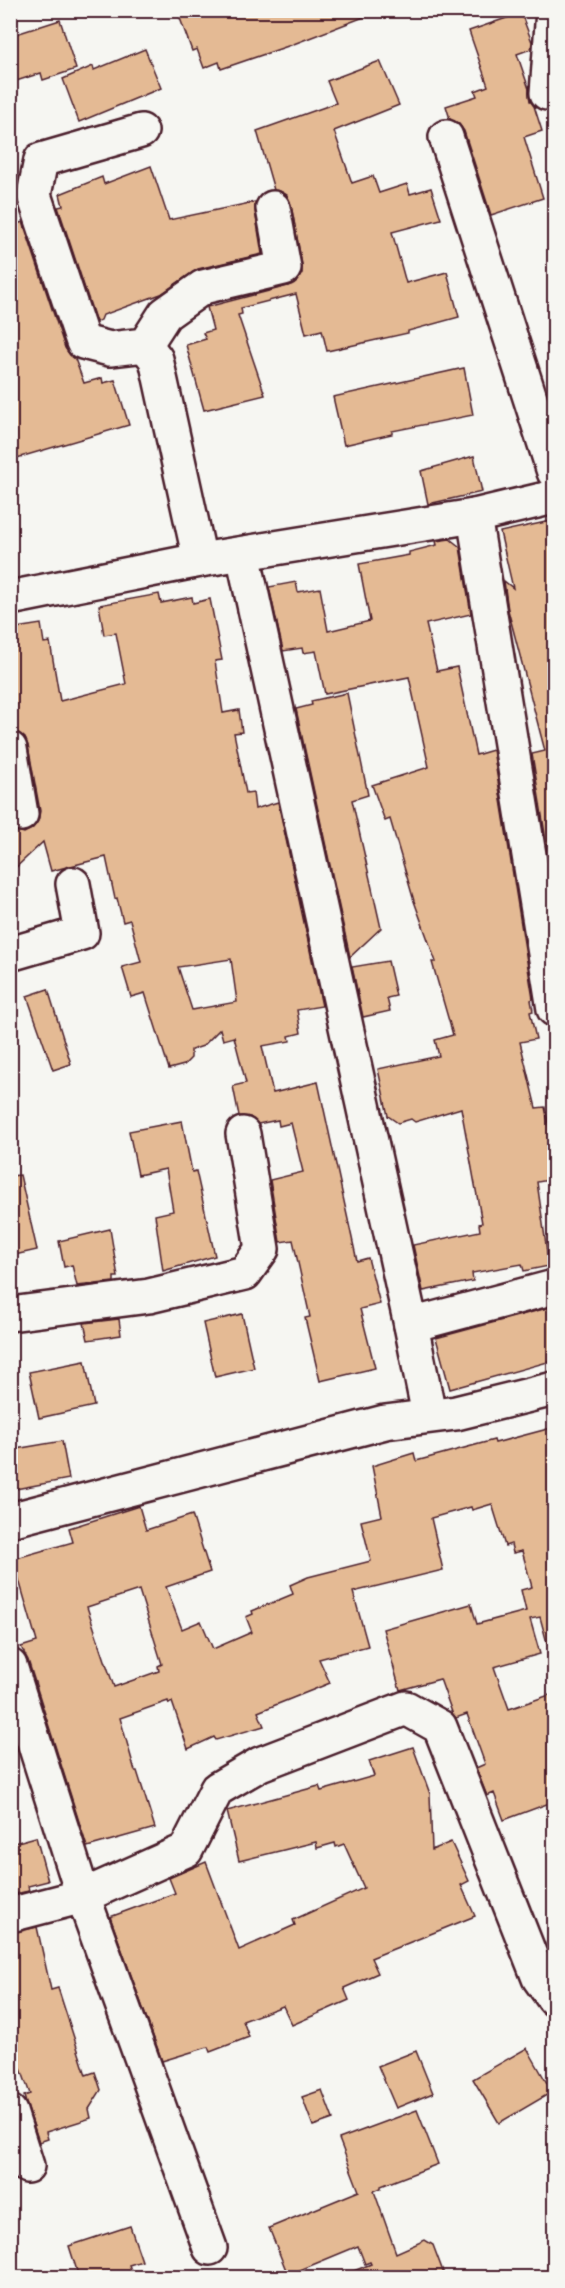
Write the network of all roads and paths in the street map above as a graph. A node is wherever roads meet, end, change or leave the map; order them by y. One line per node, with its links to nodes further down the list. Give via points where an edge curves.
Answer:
1 (552, 10): 2 (street)
2 (547, 93)
3 (141, 131): 6 (street, via 41,160 34,195 83,342 110,349)
4 (446, 138): 7 (street)
5 (273, 208): 6 (street, via 284,268 203,287 165,314)
6 (145, 345): 11 (street, via 156,359)
7 (555, 472)
8 (555, 497): 9 (street)
9 (474, 516): 10 (street); 17 (street)
10 (243, 554): 11 (street); 21 (street)
11 (200, 560): 12 (street)
12 (10, 598)
13 (10, 749): 14 (street)
14 (21, 814)
15 (73, 884): 16 (street, via 82,933)
16 (10, 954)
17 (555, 1009)
18 (243, 1134): 20 (street, via 262,1249 245,1273 149,1296)
19 (555, 1287): 21 (street)
20 (10, 1314)
21 (411, 1325): 23 (street)
22 (555, 1389): 23 (street, via 456,1413)
23 (429, 1415): 24 (street, via 385,1422)
24 (10, 1520)
25 (10, 1665): 26 (street)
26 (82, 1896): 27 (street); 28 (street, via 186,1850 218,1789 260,1764 406,1708 440,1727 539,1977); 31 (street)
27 (10, 1916)
28 (555, 1999)
29 (10, 2112): 30 (street)
30 (27, 2166)
31 (210, 2248)

